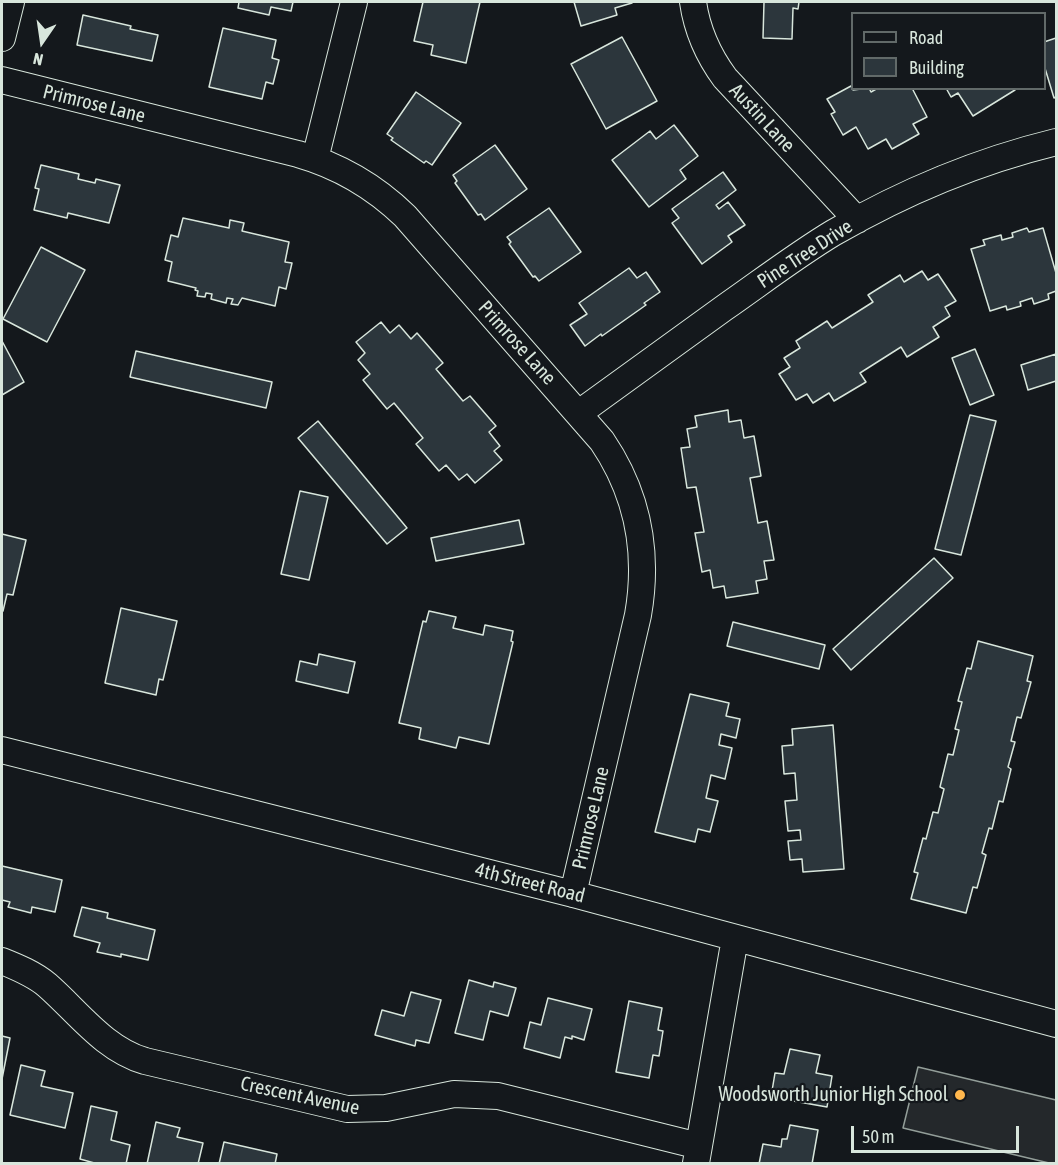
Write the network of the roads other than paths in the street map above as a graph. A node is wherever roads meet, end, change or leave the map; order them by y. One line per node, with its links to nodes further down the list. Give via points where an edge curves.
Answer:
1 (11, 2): 4 (street)
2 (354, 2): 7 (street)
3 (693, 2): 8 (street, Austin Lane, via 702,38 725,78)
4 (2, 38)
5 (2, 80): 7 (street, Primrose Lane)
6 (1056, 142): 8 (street, Pine Tree Drive, via 952,176)
7 (315, 159): 9 (street, Primrose Lane, via 357,178 394,205)
8 (857, 220): 9 (street, Pine Tree Drive, via 787,262)
9 (579, 413): 11 (street, Primrose Lane, via 611,454 628,488 639,524 643,570 638,615)
10 (2, 750): 11 (street, 4th Street Road)
11 (573, 894): 12 (street, 4th Street Road)
12 (735, 938): 14 (street, 4th Street Road); 15 (street)
13 (2, 961): 15 (street, Crescent Avenue, via 45,984 110,1044 145,1061 347,1109 386,1108 454,1094 492,1095)
14 (1056, 1024)
15 (697, 1155)

